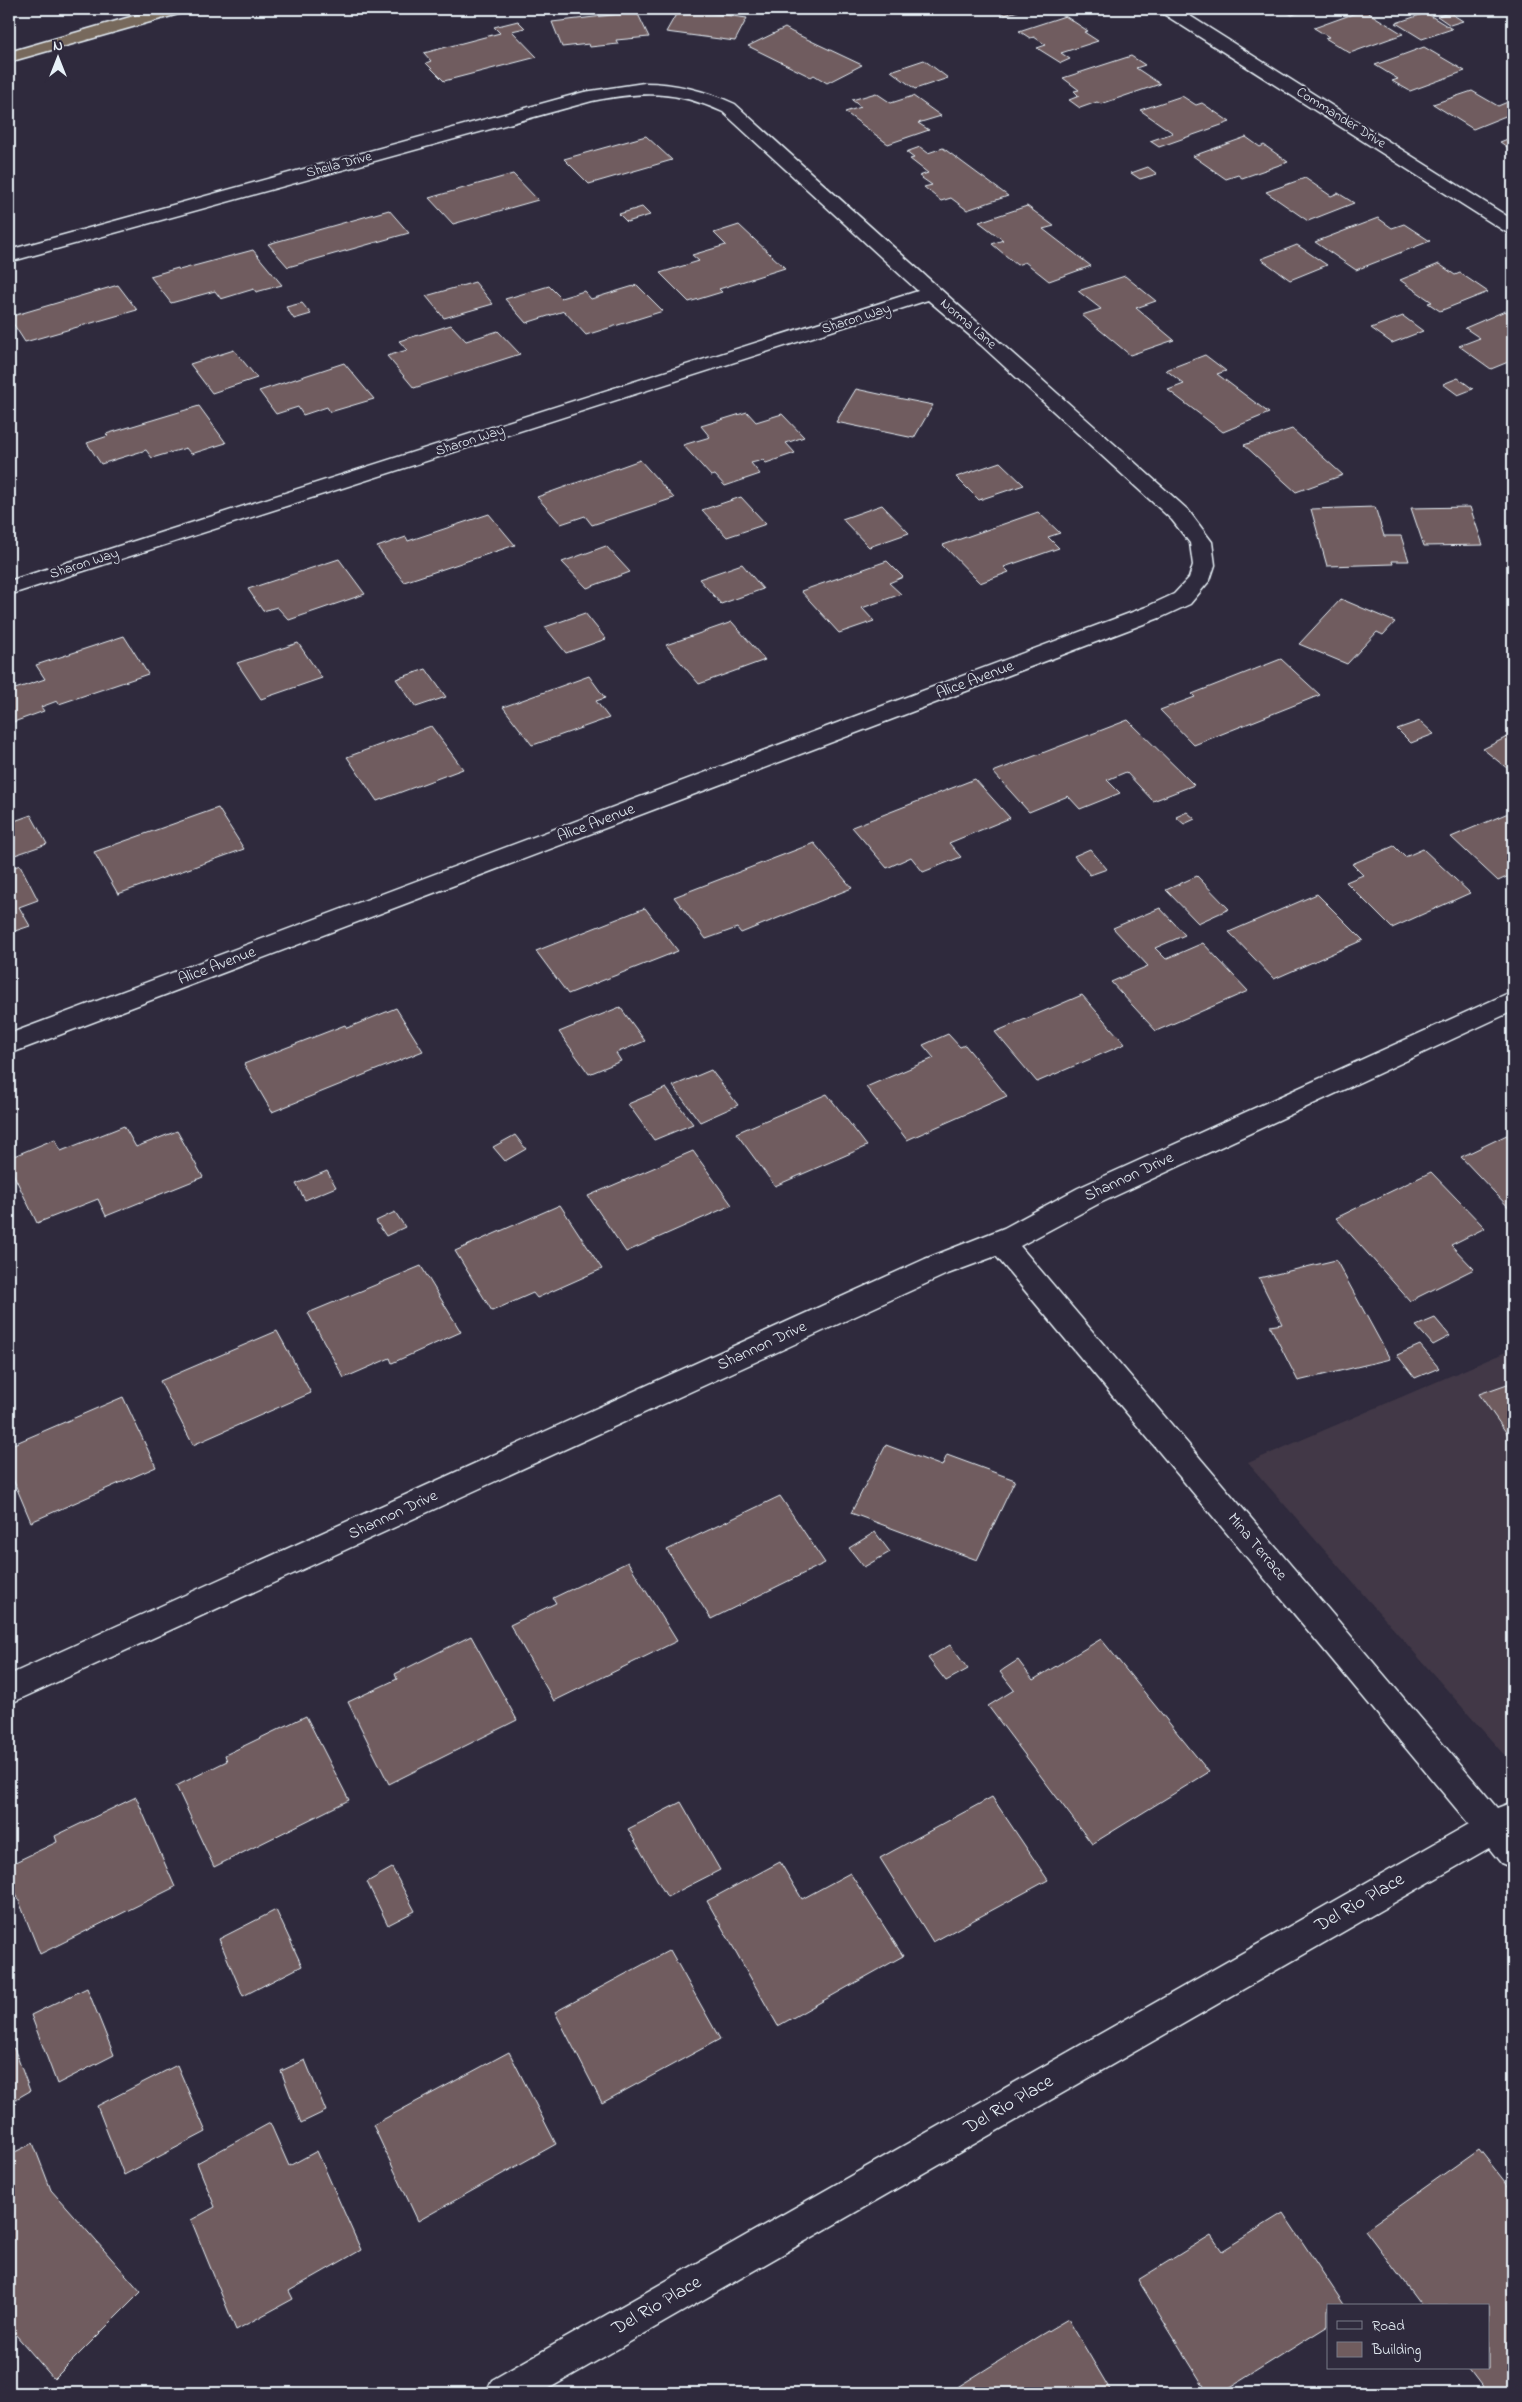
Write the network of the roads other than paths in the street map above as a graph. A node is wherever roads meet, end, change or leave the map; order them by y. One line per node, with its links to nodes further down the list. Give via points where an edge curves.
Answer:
1 (176, 9): 3 (highway)
2 (1168, 9): 5 (street, Commander Drive)
3 (9, 57)
4 (671, 88): 6 (street, Sheila Drive, via 624,88 590,96); 7 (street, Norma Lane, via 688,91 730,108)
5 (1513, 228)
6 (9, 256)
7 (931, 292): 8 (street, Sharon Way, via 904,304); 9 (street, Norma Lane, via 1180,515 1201,542 1204,565 1198,580)
8 (9, 588)
9 (1182, 598): 11 (street, Alice Avenue, via 1135,619)
10 (1513, 1000): 12 (street, Shannon Drive, via 1088,1196)
11 (9, 1044)
12 (1001, 1243): 13 (street, Shannon Drive, via 935,1267); 14 (street, Mina Terrace)
13 (9, 1690)
14 (1506, 1832): 15 (street, Del Rio Place)
15 (505, 2393)

